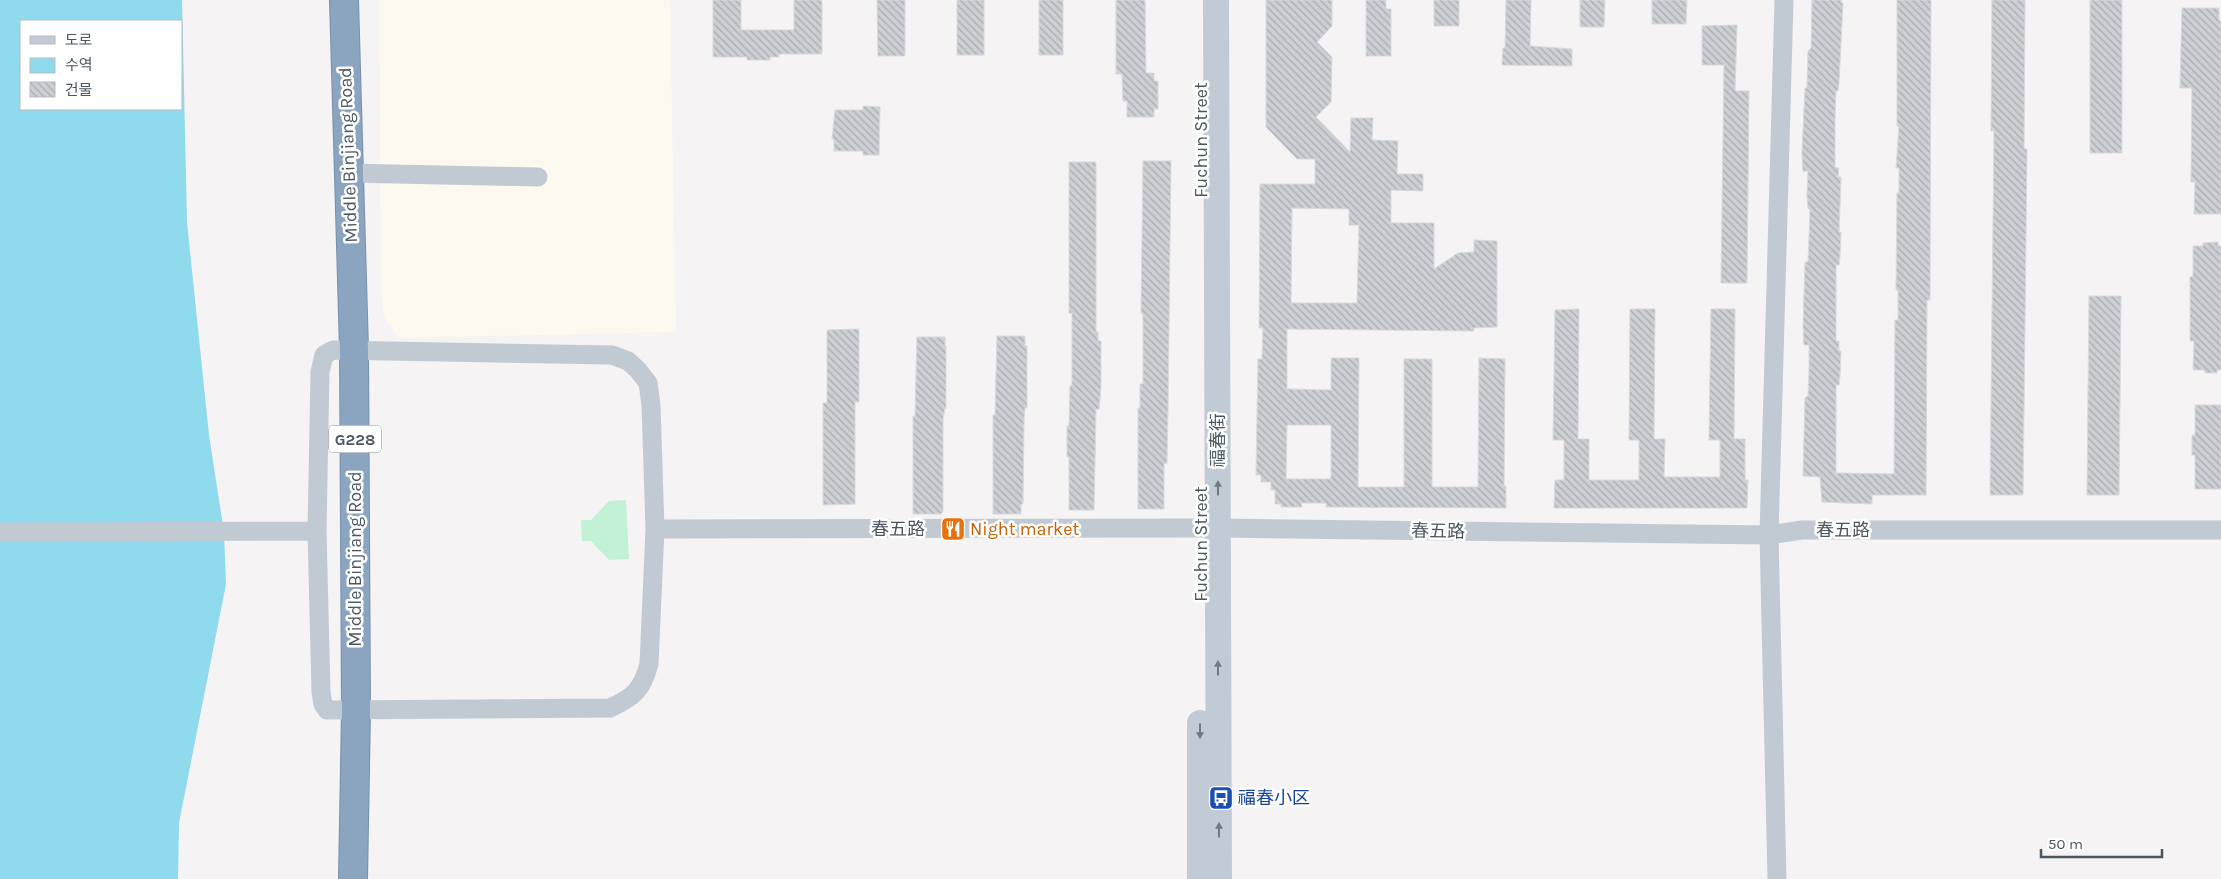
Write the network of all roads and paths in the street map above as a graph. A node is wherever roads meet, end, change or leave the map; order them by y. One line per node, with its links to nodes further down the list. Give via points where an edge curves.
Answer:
1 (344, 0): 5 (highway, Middle Binjiang Road / G228)
2 (1201, 0): 8 (main road, Fuchun Street)
3 (1216, 0): 8 (main road, 福春街, one-way to 3)
4 (1784, 0): 13 (street)
5 (349, 173): 6 (street); 7 (highway, Middle Binjiang Road / G228)
6 (538, 177)
7 (354, 350): 9 (street, via 612,355 628,361 648,383); 12 (street, via 333,350 324,355 320,372); 14 (highway, Middle Binjiang Road / G228)
8 (1209, 528): 9 (street, 春五路); 13 (street, 春五路); 16 (main road, Fuchun Street, one-way to 16); 17 (main road, 福春街, one-way to 8)
9 (655, 530): 14 (street, via 649,664 644,683 629,699 610,708)
10 (2221, 530): 13 (street, 春五路, via 1802,530)
11 (0, 532): 12 (street)
12 (316, 532): 14 (street, via 323,704 327,710)
13 (1769, 536): 18 (street)
14 (356, 711): 15 (highway, Middle Binjiang Road / G228)
15 (353, 879)
16 (1200, 879)
17 (1219, 879)
18 (1777, 879)

